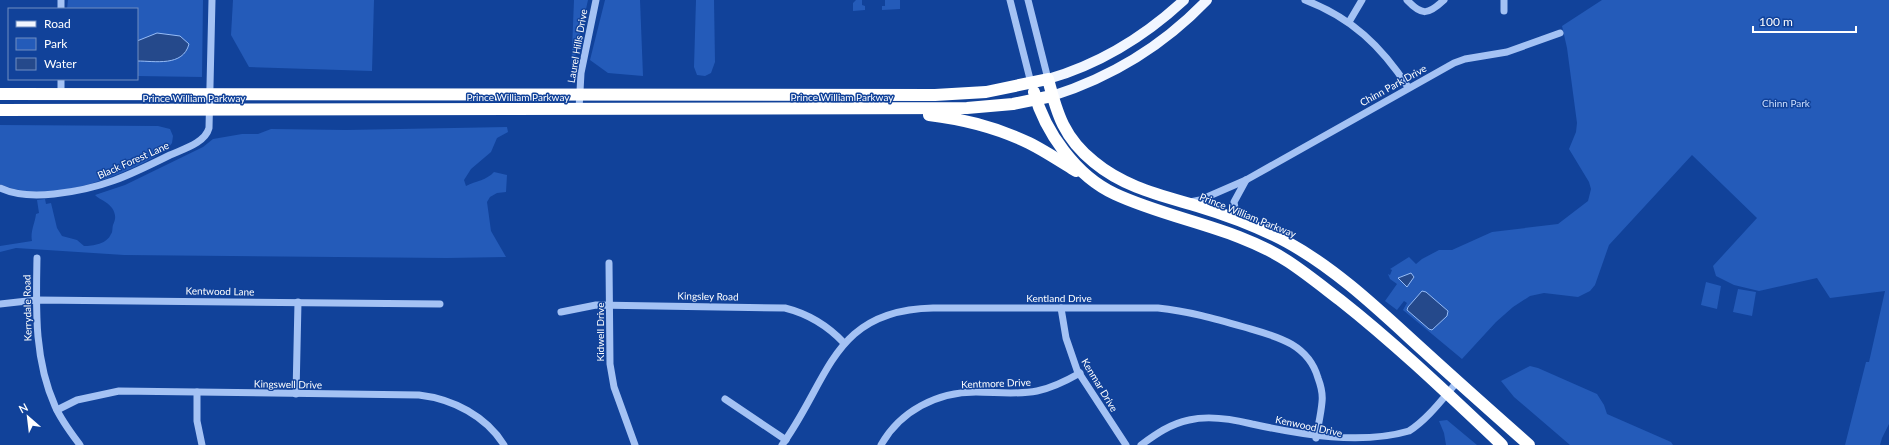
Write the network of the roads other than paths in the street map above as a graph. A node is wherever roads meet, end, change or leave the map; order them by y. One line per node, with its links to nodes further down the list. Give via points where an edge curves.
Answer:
1 (212, 0): 21 (street, Black Forest Lane)
2 (596, 0): 22 (street, Laurel Hills Drive, via 581,73)
3 (1010, 0): 17 (street)
4 (1028, 0): 15 (street)
5 (1184, 0): 15 (main road, via 1167,16 1125,46 1080,68)
6 (1207, 0): 23 (main road, via 1176,30 1142,55 1097,80)
7 (1305, 0): 13 (street)
8 (1362, 0): 13 (street)
9 (1407, 0): 10 (street, via 1421,12 1431,10)
10 (1444, 0)
11 (1504, 0): 12 (street)
12 (1504, 11)
13 (1349, 22): 18 (street, via 1373,41)
14 (1560, 33): 18 (street, Chinn Park Drive, via 1507,52 1465,59)
15 (1048, 79): 17 (highway, Prince William Parkway); 23 (highway, Prince William Parkway)
16 (61, 80): 20 (street)
17 (1031, 83): 22 (highway, Prince William Parkway, via 986,92 935,95); 24 (highway)
18 (1408, 88): 29 (street, Chinn Park Drive)
19 (0, 94): 20 (highway, Prince William Parkway)
20 (61, 94): 21 (highway, Prince William Parkway)
21 (210, 94): 22 (highway, Prince William Parkway); 28 (street, Black Forest Lane)
22 (580, 95): 25 (street, Laurel Hills Drive)
23 (1052, 96): 24 (highway, Prince William Parkway); 32 (highway, Prince William Parkway, via 1059,119 1068,135 1094,162 1132,186)
24 (1036, 100): 26 (highway, Prince William Parkway, via 987,107); 30 (highway, via 1047,128 1056,141 1078,166)
25 (579, 109): 26 (highway, Prince William Parkway); 28 (highway, Prince William Parkway)
26 (884, 109): 30 (highway, via 955,119 998,131 1038,148)
27 (0, 110): 28 (highway, Prince William Parkway)
28 (210, 110): 31 (street, Black Forest Lane, via 209,128 203,138 109,184 83,191 40,196 17,194)
29 (1246, 180): 32 (street, Chinn Park Drive, via 1200,200); 33 (street, via 1234,202)
30 (1102, 186): 48 (highway, via 1137,203 1241,238 1288,261 1379,332)
31 (0, 188)
32 (1184, 202): 33 (highway, Prince William Parkway)
33 (1237, 221): 45 (highway, Prince William Parkway, via 1284,241 1330,270)
34 (37, 258): 36 (street, Kerrydale Road)
35 (609, 263): 40 (street, Kidwell Drive)
36 (36, 300): 37 (street, Kentwood Lane); 38 (street, Kentwood Lane); 50 (street, Kerrydale Road, via 39,355 44,377)
37 (298, 302): 39 (street, Kentwood Lane); 47 (street)
38 (0, 304)
39 (440, 304)
40 (610, 305): 42 (street, Kingsley Road, via 590,305); 43 (street, Kingsley Road, via 785,308 817,320); 57 (street, Kidwell Drive, via 610,364 614,387)
41 (1061, 308): 43 (street, Kentland Drive, via 913,308 874,321); 44 (street, Kenmar Drive, via 1066,338); 51 (street, Kentland Drive, via 1173,310 1285,340 1302,351 1317,374 1322,402)
42 (561, 312)
43 (844, 343): 52 (street, Kentland Drive, via 828,364)
44 (1080, 374): 58 (street, Kentmore Drive, via 1038,391 966,393 932,400 908,414); 59 (street, Kenmar Drive)
45 (1458, 381): 48 (street, Kenwood Drive); 62 (highway, Prince William Parkway)
46 (197, 392): 47 (street, Kingswell Drive); 50 (street, Kingswell Drive, via 112,392 77,400); 55 (street, via 197,421)
47 (296, 394): 56 (street, Kingswell Drive, via 419,395 443,399 465,409 483,422)
48 (1447, 394): 53 (street, Kenwood Drive, via 1420,422); 61 (highway)
49 (725, 399): 52 (street)
50 (57, 410): 54 (street, Kerrydale Road)
51 (1316, 438): 53 (street, Kenwood Drive, via 1348,444); 60 (street, Kenwood Drive, via 1232,419 1203,418 1178,422)
52 (784, 442)
53 (1385, 443)
54 (80, 445)
55 (202, 445)
56 (504, 445)
57 (635, 445)
58 (881, 445)
59 (1126, 445)
60 (1141, 445)
61 (1502, 445)
62 (1529, 445)

